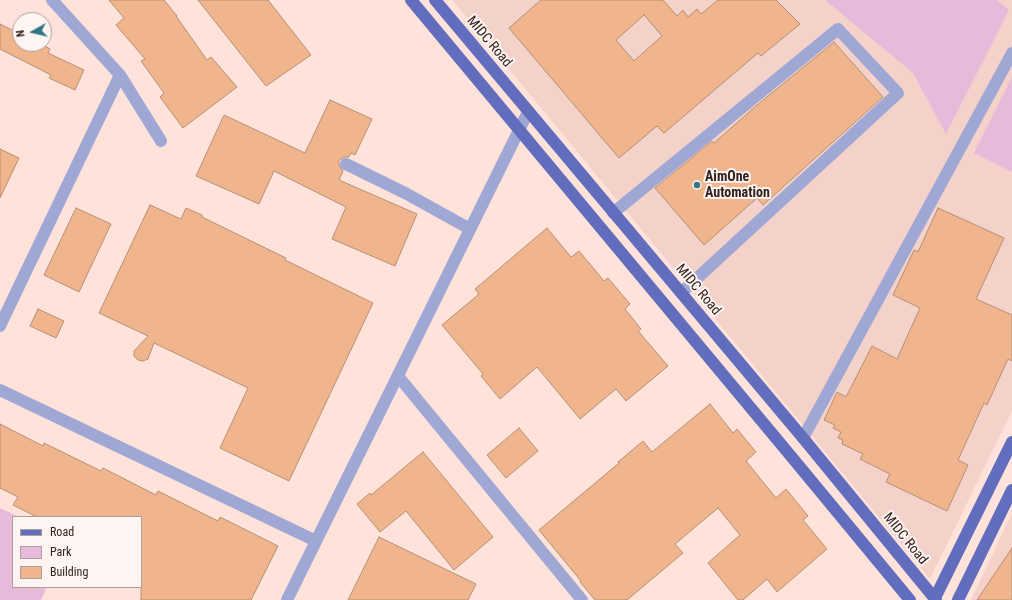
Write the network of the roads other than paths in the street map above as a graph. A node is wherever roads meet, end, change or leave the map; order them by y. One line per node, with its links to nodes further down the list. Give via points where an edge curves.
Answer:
1 (52, 0): 5 (street)
2 (411, 0): 7 (main road)
3 (435, 0): 6 (main road, MIDC Road)
4 (1012, 53): 16 (street)
5 (120, 75): 8 (street); 13 (street)
6 (528, 112): 7 (street); 10 (main road, MIDC Road)
7 (519, 130): 11 (street); 22 (main road)
8 (161, 141)
9 (346, 164): 11 (street)
10 (613, 213): 12 (main road, MIDC Road); 12 (street, via 838,29 898,93)
11 (470, 229): 14 (street)
12 (681, 293): 16 (main road, MIDC Road)
13 (0, 326)
14 (398, 376): 19 (street); 21 (street)
15 (0, 390): 19 (street)
16 (803, 438): 23 (main road, MIDC Road)
17 (1012, 442): 23 (main road)
18 (1012, 490): 24 (main road)
19 (316, 541): 20 (street)
20 (287, 600)
21 (582, 600)
22 (910, 600)
23 (935, 600)
24 (958, 600)

